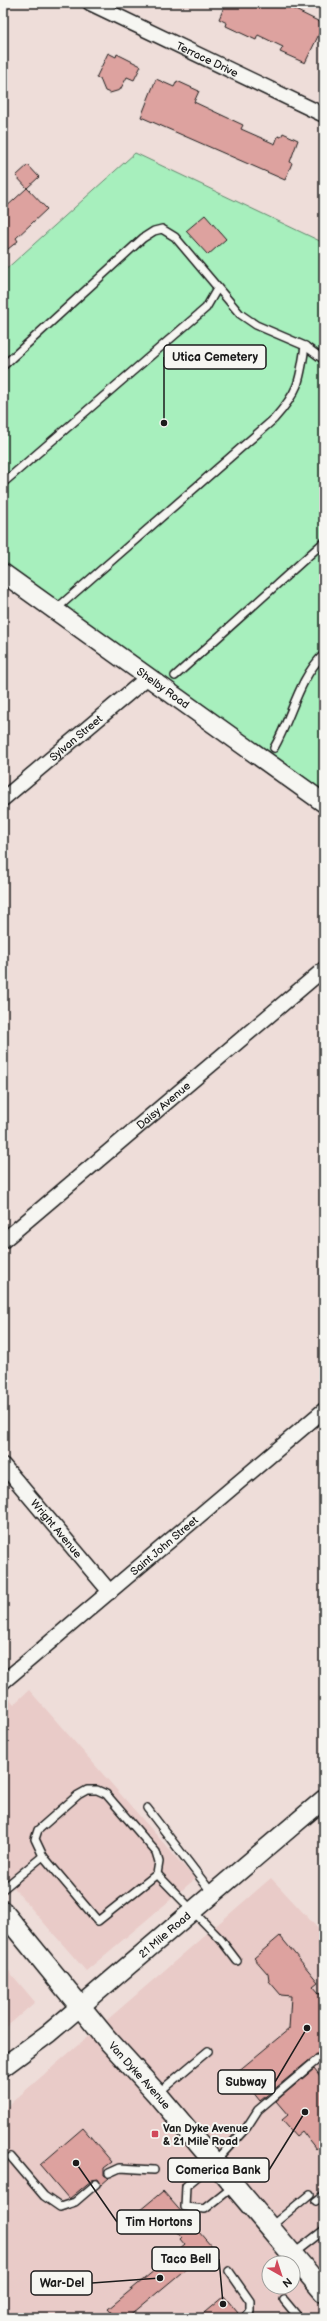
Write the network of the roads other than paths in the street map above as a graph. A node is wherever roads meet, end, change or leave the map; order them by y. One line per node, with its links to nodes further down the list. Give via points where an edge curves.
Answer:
1 (90, 3): 2 (street, Terrace Drive)
2 (324, 115)
3 (217, 288): 4 (lane, via 240,314 256,324); 6 (lane, via 175,237 162,229 154,231 143,238); 7 (lane, via 206,308)
4 (306, 346): 5 (lane); 10 (lane, via 300,382 287,404 274,419)
5 (324, 360)
6 (3, 366)
7 (3, 483)
8 (324, 542): 12 (lane)
9 (3, 573): 10 (street, Shelby Road)
10 (55, 610): 13 (street, Shelby Road)
11 (324, 654): 14 (lane, via 307,675)
12 (175, 676)
13 (148, 677): 15 (street, Sylvan Street); 16 (street, Shelby Road)
14 (274, 748)
15 (3, 799)
16 (324, 803)
17 (324, 969): 18 (street, Daisy Avenue)
18 (3, 1241)
19 (324, 1410): 21 (street, Saint John Street)
20 (3, 1465): 21 (street, Wright Avenue)
21 (110, 1592): 22 (street, Saint John Street)
22 (3, 1682)
23 (324, 1799): 28 (street, 21 Mile Road)
24 (147, 1808): 28 (lane)
25 (43, 1856): 26 (lane, via 98,1920); 26 (lane, via 35,1839 38,1830 78,1795 88,1790 97,1790 106,1794 156,1852 159,1862); 27 (lane)
26 (157, 1874): 30 (lane)
27 (3, 1889)
28 (213, 1893): 30 (street, 21 Mile Road)
29 (3, 1912): 32 (main road, Van Dyke Avenue)
30 (192, 1912): 31 (lane, via 221,1940); 32 (street, 21 Mile Road)
31 (237, 1960)
32 (80, 2006): 37 (street, 21 Mile Road); 38 (main road, Van Dyke Avenue)
33 (208, 2051): 38 (lane)
34 (324, 2054): 36 (lane)
35 (324, 2063): 36 (lane)
36 (310, 2066): 40 (lane, via 258,2110 247,2127)
37 (3, 2067)
38 (157, 2094): 40 (main road, Van Dyke Avenue)
39 (11, 2157): 43 (lane, via 44,2196 60,2207 75,2202)
40 (214, 2163): 44 (main road, Van Dyke Avenue); 44 (lane, via 186,2186 185,2207 205,2209)
41 (154, 2170): 42 (lane, via 120,2168)
42 (110, 2173)
43 (96, 2184)
44 (234, 2186): 48 (main road, Van Dyke Avenue)
45 (310, 2194): 48 (lane)
46 (324, 2195): 47 (lane)
47 (316, 2201)
48 (270, 2227): 50 (main road, Van Dyke Avenue)
49 (324, 2230): 50 (lane)
50 (292, 2255)
51 (301, 2265): 53 (main road, Van Dyke Avenue)
52 (229, 2272): 55 (lane, via 250,2301 250,2312)
53 (324, 2292)
54 (284, 2300): 56 (lane)
55 (244, 2318)
56 (299, 2318)

